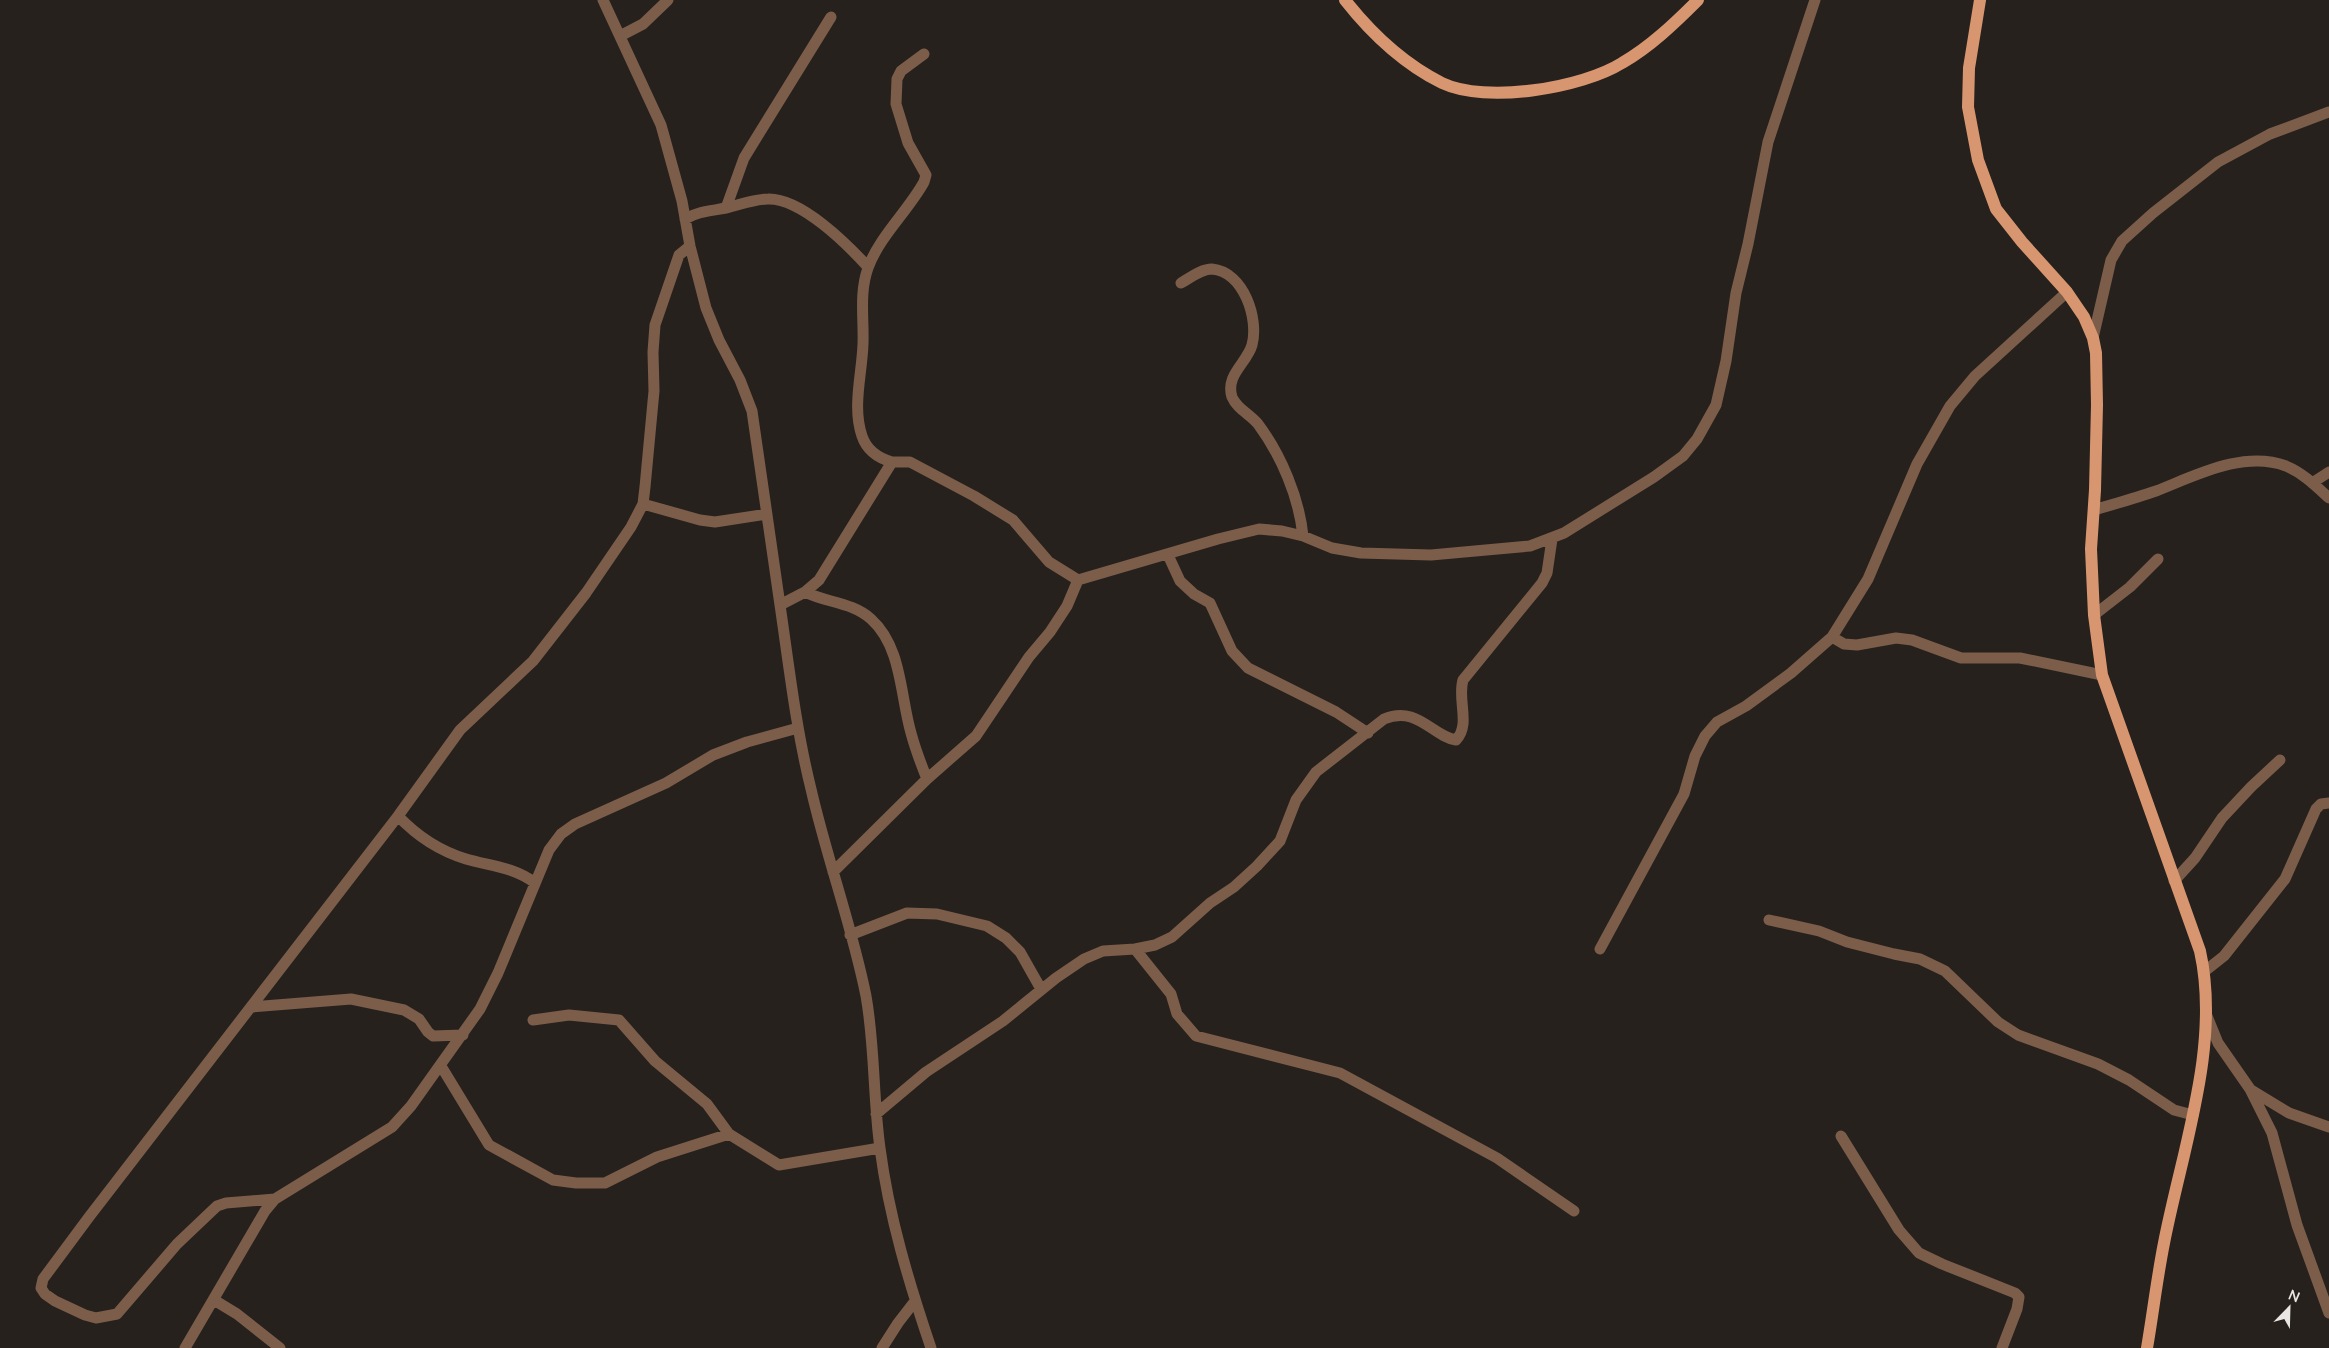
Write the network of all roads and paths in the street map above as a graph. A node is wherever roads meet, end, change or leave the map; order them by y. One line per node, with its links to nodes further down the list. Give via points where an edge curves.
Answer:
1 (603, 0): 8 (street)
2 (668, 0): 8 (street, via 643,24)
3 (1345, 0): 4 (main road, via 1400,58 1443,83 1497,94 1561,85 1592,77 1622,64 1656,40)
4 (1698, 0)
5 (1815, 0): 26 (street, via 1768,142 1716,405 1697,439 1683,456)
6 (1980, 0): 16 (main road, via 1968,68 1968,107 1978,160 1996,209)
7 (831, 17): 11 (street, via 744,158)
8 (620, 36): 12 (street, via 660,125)
9 (924, 54): 14 (street, via 901,71 897,79 896,104 908,143 926,175)
10 (2329, 112): 17 (street, via 2270,134 2218,162 2122,241 2116,248 2108,272)
11 (726, 208): 12 (street, via 696,213); 14 (street, via 768,199 792,205 843,242)
12 (685, 219): 13 (street)
13 (690, 246): 22 (street, via 679,255 656,325 653,401); 24 (street, via 706,308 752,411)
14 (868, 267): 18 (street, via 862,302 863,345 858,414 862,436 870,450 879,458)
15 (1181, 283): 25 (street, via 1211,269 1225,273 1241,288 1251,313 1254,335 1252,347 1232,378 1232,396 1236,405 1254,419 1270,441 1293,494)
16 (2067, 292): 17 (main road); 33 (street, via 1975,376 1950,406 1917,464 1868,579)
17 (2093, 338): 23 (main road, via 2097,405)
18 (892, 462): 29 (street, via 910,462 1001,512 1024,530 1049,562); 30 (street, via 826,570)
19 (2329, 472): 20 (street)
20 (2312, 483): 21 (street); 23 (street, via 2285,466 2243,462 2191,476)
21 (2329, 498)
22 (643, 504): 24 (street, via 715,522); 40 (street, via 586,593 533,661 460,730)
23 (2094, 510): 32 (main road, via 2091,549)
24 (767, 514): 31 (street)
25 (1303, 536): 26 (street, via 1346,552 1431,555 1530,546); 27 (street, via 1259,530)
26 (1552, 539): 36 (street, via 1547,573 1542,583 1463,680 1460,690 1462,734 1456,740 1451,739 1427,723 1406,716 1384,719)
27 (1168, 555): 29 (street); 36 (street, via 1180,581 1210,603 1232,651 1248,668 1336,712)
28 (2158, 559): 32 (street, via 2130,587)
29 (1078, 580): 38 (street, via 1067,606 976,736)
30 (805, 592): 31 (street); 38 (street, via 822,600 850,606 871,618 882,631 899,671 910,732)
31 (780, 605): 35 (street)
32 (2094, 615): 34 (main road)
33 (1832, 638): 34 (street, via 1844,644 1857,645 1896,638 1912,640 1961,658 2020,658); 47 (street, via 1746,706 1717,722 1705,736 1695,756 1684,794)
34 (2102, 675): 42 (main road)
35 (798, 728): 41 (street); 43 (street, via 714,755 666,783 575,824 561,834 549,850)
36 (1368, 733): 46 (street, via 1316,772 1296,800 1280,841 1257,866 1172,937)
37 (2280, 760): 42 (street, via 2222,818 2195,858)
38 (927, 779): 41 (street)
39 (2329, 803): 48 (street, via 2316,809 2285,879 2224,956)
40 (398, 816): 43 (street, via 438,847 514,871); 50 (street)
41 (833, 872): 45 (street)
42 (2174, 880): 48 (main road)
43 (535, 883): 53 (street, via 498,973)
44 (1769, 920): 57 (street, via 1920,959 1945,971 1998,1022 2018,1035 2098,1064 2174,1110)
45 (850, 935): 49 (street, via 907,913 937,914 988,926 1020,952); 56 (street, via 870,1022)
46 (1135, 949): 49 (street, via 1102,951 1084,959); 63 (street, via 1171,994 1177,1014 1196,1036 1340,1073 1497,1158)
47 (1600, 949)
48 (2205, 971): 51 (main road)
49 (1041, 989): 56 (street, via 1003,1021 926,1072)
50 (252, 1006): 53 (street, via 350,999 404,1010 419,1019 433,1036); 62 (street, via 83,1225 43,1279 41,1288 55,1301 85,1315 96,1318 117,1314 177,1244 217,1206)
51 (2207, 1016): 55 (street, via 2218,1043); 57 (main road)
52 (533, 1020): 59 (street, via 569,1015 619,1020 655,1062 707,1104)
53 (463, 1036): 54 (street)
54 (441, 1066): 59 (street, via 489,1145 553,1180 605,1183 656,1157); 62 (street, via 392,1127)
55 (2250, 1089): 58 (street, via 2289,1113); 66 (street, via 2272,1133 2297,1225)
56 (876, 1114): 61 (street)
57 (2193, 1115): 72 (main road, via 2164,1243)
58 (2329, 1127)
59 (729, 1134): 61 (street, via 779,1165)
60 (1841, 1136): 71 (street, via 1900,1230 1920,1253 2019,1297)
61 (880, 1148): 65 (street, via 894,1227)
62 (275, 1199): 64 (street)
63 (1574, 1210)
64 (214, 1300): 67 (street); 68 (street)
65 (915, 1301): 69 (street); 70 (street)
66 (2329, 1312)
67 (185, 1348)
68 (280, 1348)
69 (882, 1348)
70 (930, 1348)
71 (2002, 1348)
72 (2147, 1348)

